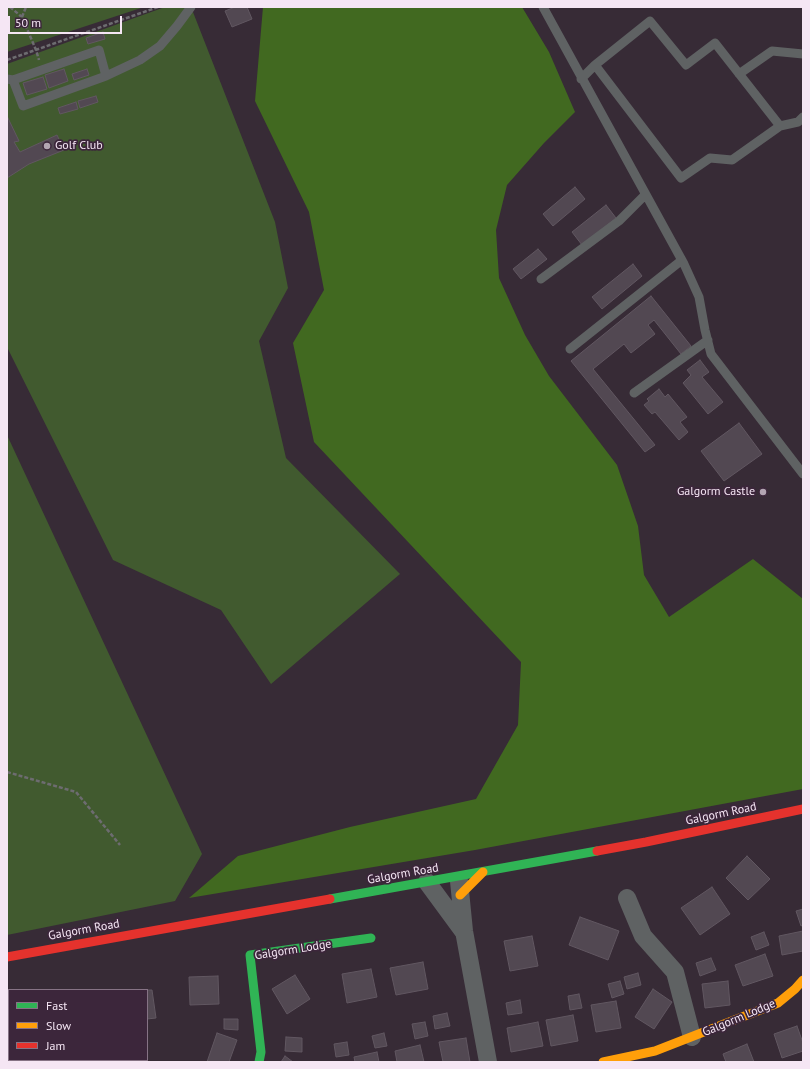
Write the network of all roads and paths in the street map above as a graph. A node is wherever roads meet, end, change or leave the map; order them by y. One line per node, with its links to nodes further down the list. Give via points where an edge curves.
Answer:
1 (10, 7): 6 (path)
2 (26, 7): 6 (path)
3 (158, 7): 7 (path)
4 (191, 7): 13 (lane, via 160,46 140,60)
5 (543, 7): 15 (lane)
6 (22, 17): 7 (path)
7 (36, 50): 9 (path); 11 (path)
8 (803, 54): 12 (lane, via 772,50)
9 (7, 60)
10 (595, 65): 12 (lane, via 650,21 686,65 715,43); 15 (lane); 17 (lane, via 681,178 710,158 732,160)
11 (42, 70): 13 (lane, via 99,50); 14 (lane)
12 (739, 74): 17 (lane)
13 (106, 76): 14 (lane, via 23,106)
14 (10, 79)
15 (582, 79): 18 (lane)
16 (803, 117): 17 (lane, via 798,122)
17 (780, 126)
18 (645, 195): 19 (lane); 20 (lane, via 619,221)
19 (682, 260): 21 (lane, via 699,297); 22 (lane)
20 (541, 278)
21 (708, 340): 23 (lane); 24 (lane, via 711,354)
22 (570, 349)
23 (634, 393)
24 (803, 474)
25 (7, 772): 27 (path, via 76,792)
26 (803, 809): 28 (main road, Galgorm Road, via 646,842)
27 (120, 845)
28 (483, 872): 29 (main road, Galgorm Road); 31 (main road)
29 (458, 876): 30 (main road, Galgorm Road); 31 (street)
30 (427, 882): 33 (street); 35 (main road, Galgorm Road)
31 (460, 895): 33 (street)
32 (627, 898): 37 (street, Galgorm Lodge, via 643,936 675,972)
33 (464, 931): 40 (street)
34 (371, 938): 39 (main road, Galgorm Lodge, via 250,955)
35 (7, 957)
36 (803, 980): 37 (main road, Galgorm Lodge, via 778,1002)
37 (692, 1037): 38 (main road, Galgorm Lodge)
38 (655, 1056): 41 (main road, Galgorm Lodge)
39 (259, 1062)
40 (488, 1062)
41 (603, 1062)

